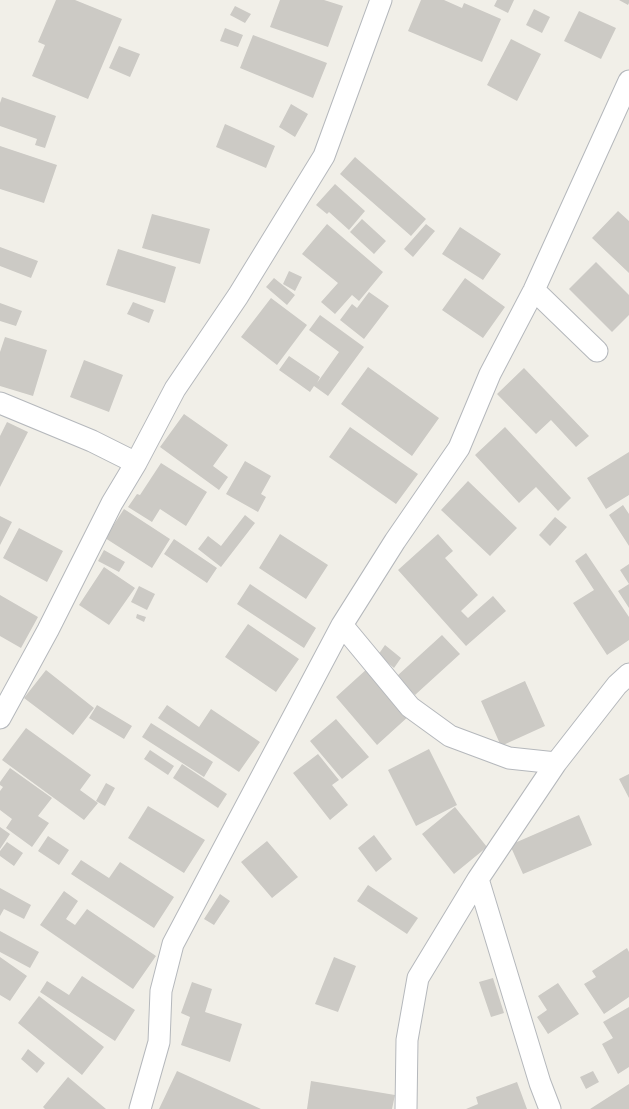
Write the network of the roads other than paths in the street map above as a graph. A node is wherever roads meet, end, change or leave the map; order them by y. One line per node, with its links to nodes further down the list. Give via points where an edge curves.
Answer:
1 (381, 0): 6 (street, via 324,156 238,296 175,389)
2 (629, 81): 3 (street)
3 (534, 290): 4 (street); 7 (street, via 490,374 459,448 395,541)
4 (597, 351)
5 (0, 403): 6 (street, via 92,441)
6 (136, 463): 9 (street, via 112,503)
7 (342, 625): 10 (street, via 410,707 450,736 509,758); 12 (street, via 173,944 162,991 159,1042)
8 (629, 674): 10 (street)
9 (0, 718)
10 (556, 763): 11 (street)
11 (478, 879): 13 (street, via 418,978 407,1040); 14 (street)
12 (140, 1109)
13 (406, 1109)
14 (550, 1109)

